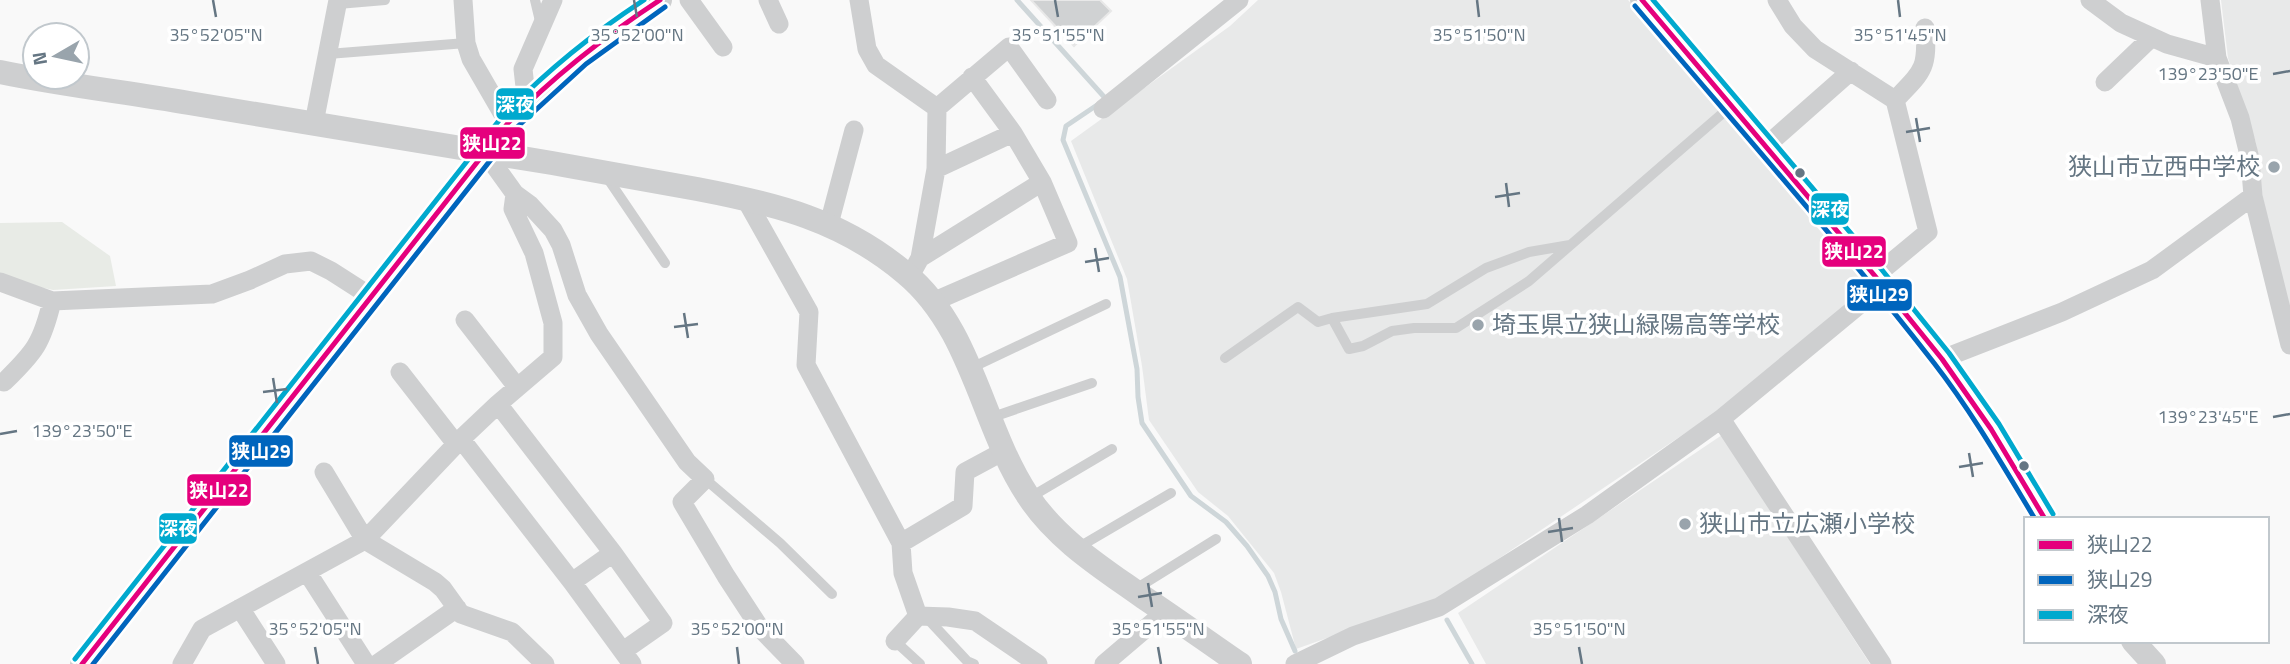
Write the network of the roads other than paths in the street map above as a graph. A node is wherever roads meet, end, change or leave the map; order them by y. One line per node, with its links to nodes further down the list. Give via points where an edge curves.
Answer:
1 (385, 0): 14 (lane)
2 (463, 0): 19 (street)
3 (535, 0): 16 (lane)
4 (553, 0): 16 (street)
5 (660, 0): 29 (street, via 607,35)
6 (689, 0): 20 (street)
7 (768, 0): 15 (street)
8 (859, 0): 31 (street, via 867,49 876,65)
9 (1239, 0): 32 (street)
10 (1642, 0): 30 (street)
11 (1777, 0): 23 (street, via 1815,50)
12 (2092, 0): 18 (street, via 2121,23)
13 (2210, 0): 22 (street)
14 (338, 2): 21 (street)
15 (779, 24)
16 (541, 25): 29 (street, via 523,69)
17 (1925, 28): 28 (street, via 1927,56 1919,75)
18 (2152, 37): 22 (street); 26 (street)
19 (466, 43): 21 (lane); 34 (street)
20 (723, 47)
21 (328, 54): 33 (street)
22 (2217, 58): 43 (street, via 2240,118)
23 (1851, 71): 28 (street); 37 (street)
24 (0, 72): 33 (street)
25 (972, 77): 27 (street, via 1009,47); 31 (street); 36 (street)
26 (2105, 82)
27 (1048, 100)
28 (1895, 100): 49 (street, via 1928,232)
29 (529, 101): 34 (street)
30 (1732, 106): 37 (street); 46 (lane)
31 (937, 108): 39 (street)
32 (1102, 109)
33 (314, 123): 38 (street)
34 (508, 123): 38 (street)
35 (854, 130): 45 (street)
36 (1013, 133): 39 (street); 41 (street)
37 (1766, 146): 49 (street)
38 (484, 151): 40 (street); 42 (street); 51 (street)
39 (936, 169): 48 (street)
40 (604, 172): 44 (street); 47 (lane)
41 (1042, 182): 48 (street); 53 (street, via 1068,243)
42 (515, 194): 64 (street, via 513,209 534,253 553,323 553,357); 72 (street, via 553,230 599,334 687,462)
43 (2253, 196): 57 (street); 59 (street, via 2151,270 2062,312)
44 (745, 198): 45 (street); 78 (street, via 809,312 806,365)
45 (829, 224): 48 (street)
46 (1571, 245): 55 (lane, via 1530,252 1486,268 1427,304); 55 (lane, via 1529,281 1456,328 1392,331 1349,349)
47 (665, 263)
48 (915, 267): 53 (street)
49 (1878, 281): 59 (street); 67 (street)
50 (0, 282): 52 (street)
51 (370, 296): 52 (street, via 311,261 285,264 212,294); 93 (street)
52 (52, 300): 62 (street, via 32,355)
53 (935, 301): 60 (street)
54 (1106, 304): 60 (lane)
55 (1332, 318): 58 (lane, via 1318,322 1298,307)
56 (465, 320): 64 (street)
57 (2290, 345)
58 (1224, 358)
59 (1942, 359): 75 (street)
60 (969, 369): 66 (street)
61 (400, 372): 68 (street)
62 (4, 382)
63 (1092, 383): 66 (lane)
64 (517, 387): 65 (street)
65 (498, 404): 68 (street); 80 (street)
66 (990, 418): 70 (street)
67 (1721, 419): 104 (street, via 1587,514 1439,607 1353,636); 105 (street)
68 (458, 442): 77 (street); 82 (street)
69 (1112, 449): 74 (lane)
70 (1004, 451): 74 (street); 78 (street, via 965,472 963,506)
71 (324, 472): 77 (street)
72 (705, 479): 84 (lane); 98 (street, via 682,502 760,628)
73 (1171, 493): 79 (lane)
74 (1029, 498): 79 (street)
75 (2044, 517)
76 (1216, 539): 83 (lane)
77 (365, 540): 81 (street); 86 (street, via 435,582)
78 (901, 544): 88 (street, via 903,573)
79 (1076, 549): 83 (street)
80 (614, 553): 82 (street); 91 (street, via 663,623)
81 (307, 572): 85 (street); 96 (street)
82 (572, 582): 91 (street)
83 (1134, 590): 87 (street)
84 (832, 594)
85 (240, 608): 94 (street, via 201,629); 95 (street)
86 (457, 608): 92 (street, via 461,614 512,632); 97 (street)
87 (1165, 612): 102 (street); 103 (street)
88 (922, 617): 89 (street); 100 (lane); 101 (street, via 975,621)
89 (895, 641): 99 (lane)
90 (2135, 643): 106 (street)
91 (627, 658)
92 (537, 662)
93 (82, 664)
94 (182, 664)
95 (276, 664)
96 (366, 664)
97 (377, 664)
98 (795, 664)
99 (920, 664)
100 (974, 664)
101 (1038, 664)
102 (1104, 664)
103 (1240, 664)
104 (1295, 664)
105 (1882, 664)
106 (2154, 664)

